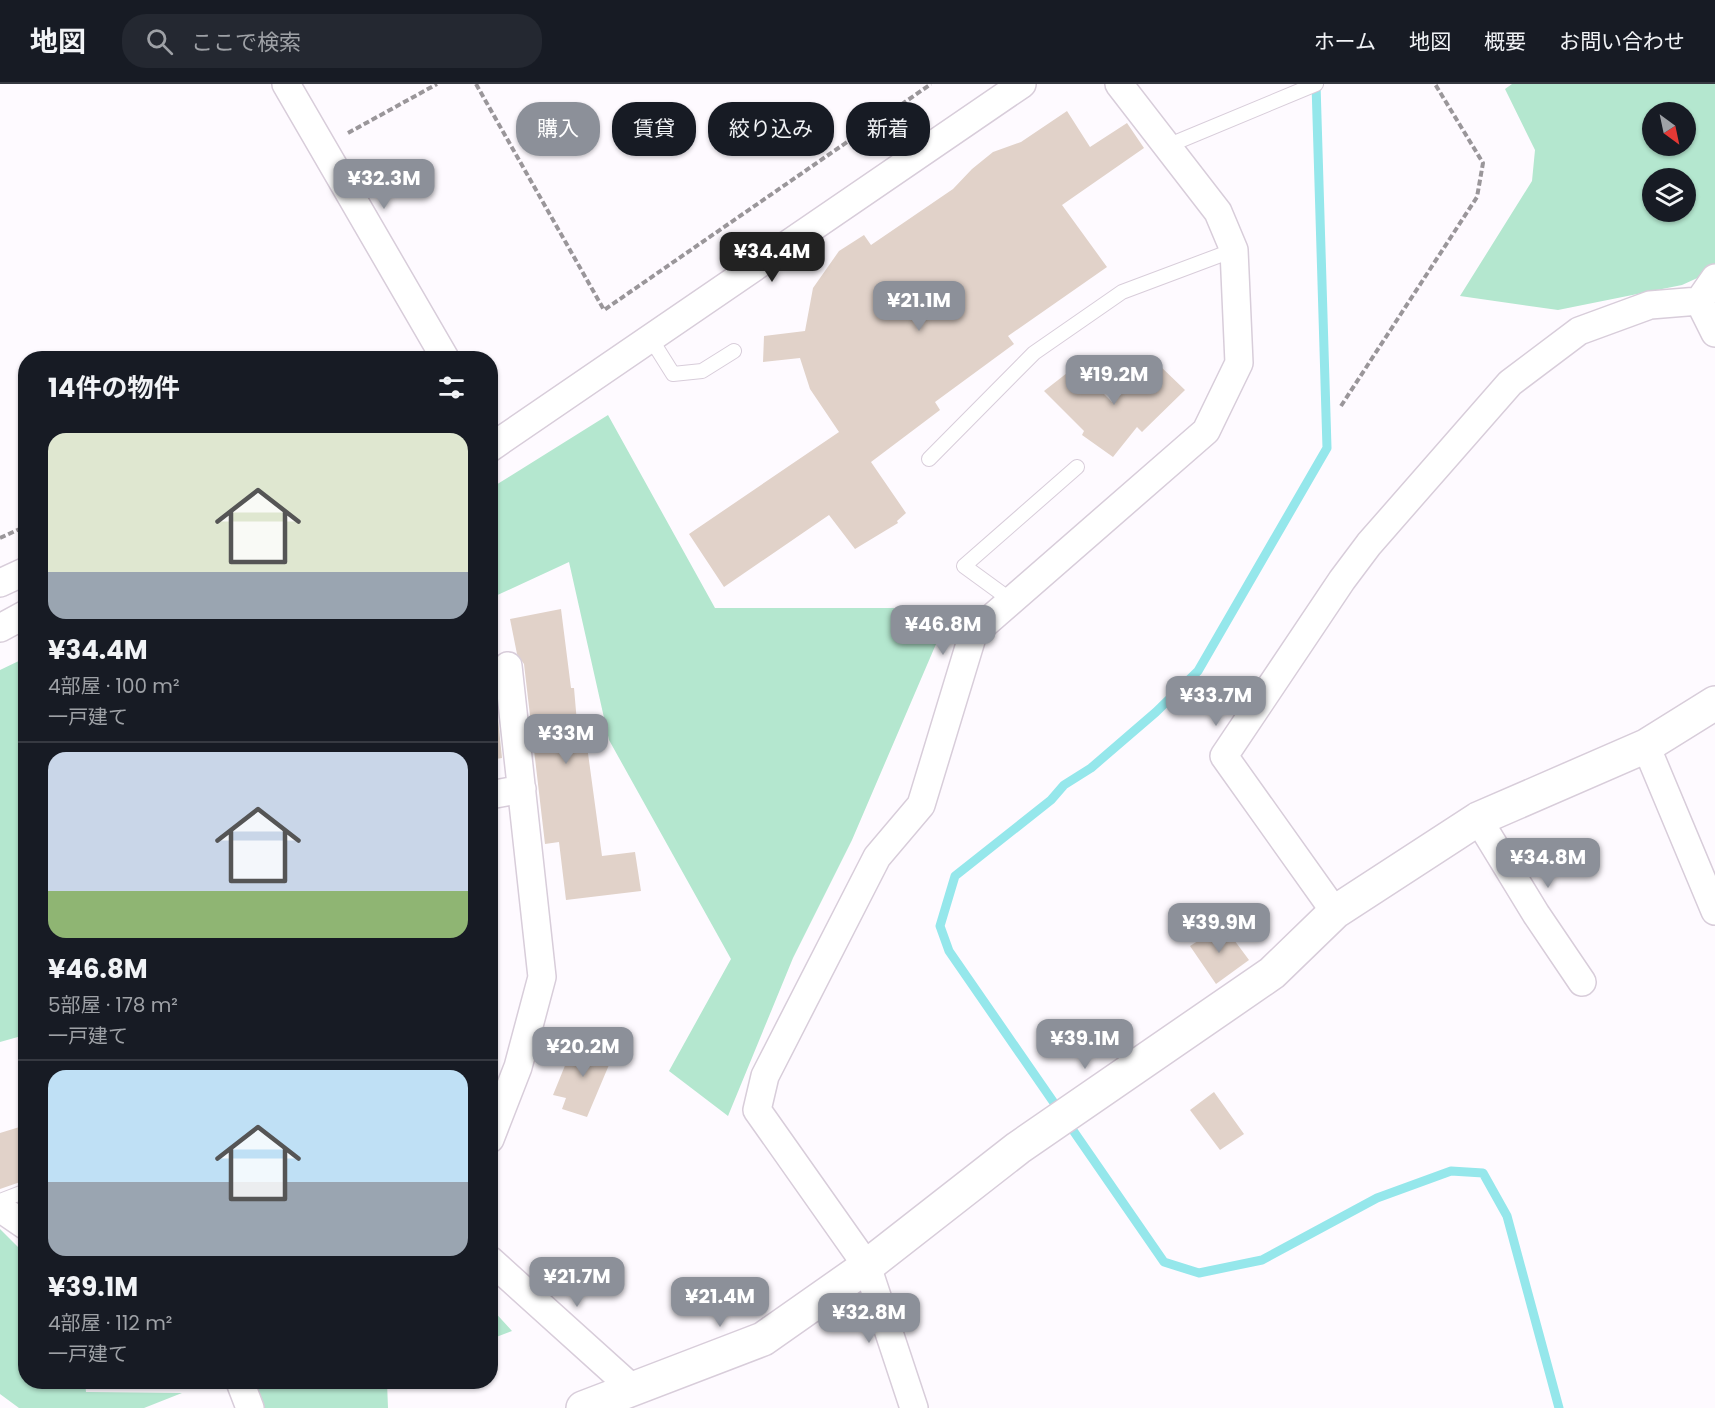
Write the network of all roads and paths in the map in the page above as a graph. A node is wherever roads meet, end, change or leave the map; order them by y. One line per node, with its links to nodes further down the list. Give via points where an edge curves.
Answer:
1 (286, 84): 10 (street)
2 (437, 84): 10 (path)
3 (476, 84): 4 (path, via 604,310)
4 (931, 84)
5 (1022, 84): 15 (street)
6 (1119, 84): 9 (street)
7 (1316, 84): 9 (lane)
8 (1436, 84): 18 (path, via 1483,162 1477,197)
9 (1167, 146): 11 (street, via 1218,212)
10 (322, 147): 16 (street)
11 (1234, 250): 20 (lane, via 1122,291 1034,353); 26 (street, via 1239,363 1206,431)
12 (1715, 278): 13 (street)
13 (1699, 301): 14 (street); 36 (street, via 1650,305 1579,331 1510,382 1369,544 1224,756)
14 (1715, 333)
15 (651, 339): 17 (lane, via 673,374 702,371); 19 (street)
16 (440, 351)
17 (734, 351)
18 (1341, 406)
19 (498, 440)
20 (929, 459)
21 (1077, 467): 26 (lane, via 964,566)
22 (18, 530): 23 (path)
23 (0, 538)
24 (18, 575): 25 (street)
25 (0, 583)
26 (1012, 600): 43 (street, via 973,634 921,805 877,857 765,1076 757,1110)
27 (18, 618): 28 (street)
28 (0, 628)
29 (508, 666): 32 (street)
30 (1715, 703): 31 (street)
31 (1646, 746): 34 (street); 35 (street)
32 (522, 789): 33 (street); 38 (street, via 542,977 518,1067)
33 (498, 794)
34 (1478, 819): 36 (street); 37 (street)
35 (1715, 911)
36 (1335, 912): 43 (street, via 1272,973 1018,1148)
37 (1582, 982)
38 (498, 1118)
39 (18, 1194): 40 (lane)
40 (0, 1201)
41 (0, 1208): 42 (street)
42 (18, 1220)
43 (867, 1266): 46 (street, via 763,1339); 49 (street)
44 (498, 1267): 46 (street)
45 (243, 1389): 47 (street)
46 (633, 1389): 48 (street)
47 (250, 1408)
48 (583, 1408)
49 (914, 1408)

